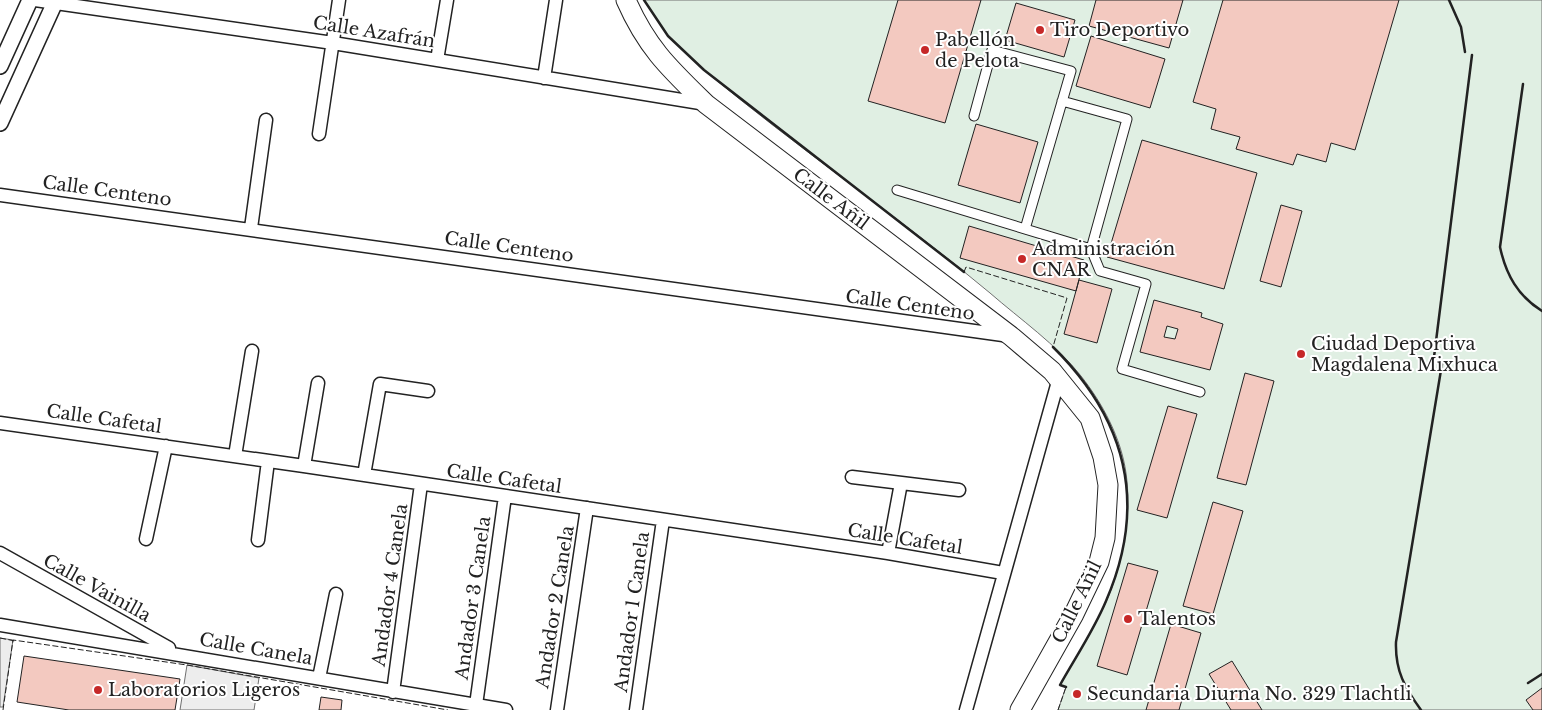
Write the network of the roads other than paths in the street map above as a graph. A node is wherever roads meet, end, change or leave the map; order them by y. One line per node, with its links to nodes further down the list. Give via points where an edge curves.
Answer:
1 (30, 0): 10 (street)
2 (35, 0): 7 (street, Calle Azafrán)
3 (340, 0): 8 (street)
4 (447, 0): 9 (street)
5 (556, 0): 11 (street)
6 (626, 0): 13 (main road, Calle Añil, via 638,28 661,61)
7 (55, 2): 8 (street, Calle Azafrán); 16 (street)
8 (333, 43): 9 (street, Calle Azafrán); 17 (street)
9 (437, 60): 11 (street, Calle Azafrán)
10 (0, 66)
11 (544, 78): 13 (street, Calle Azafrán)
12 (1062, 101): 14 (street, via 1071,71 992,50); 21 (street); 22 (street, via 1127,119)
13 (706, 104): 23 (main road, Calle Añil)
14 (974, 116)
15 (266, 120): 20 (street)
16 (0, 123)
17 (319, 134)
18 (897, 190): 21 (street)
19 (0, 195): 20 (street, Calle Centeno)
20 (251, 228): 23 (street, Calle Centeno)
21 (1025, 229): 22 (street)
22 (1091, 249): 28 (street, via 1100,271 1146,284 1122,369)
23 (1012, 337): 25 (main road, Calle Añil)
24 (252, 351): 31 (street)
25 (1059, 378): 46 (street); 57 (main road, Calle Añil, via 1090,418 1104,457 1108,485 1105,538 1099,562 1074,614)
26 (318, 383): 33 (street)
27 (428, 390): 34 (street, via 380,384)
28 (1200, 392)
29 (0, 423): 30 (street, Calle Cafetal)
30 (166, 446): 31 (street, Calle Cafetal); 42 (street)
31 (235, 456): 32 (street, Calle Cafetal)
32 (268, 461): 33 (street, Calle Cafetal); 43 (street)
33 (304, 466): 34 (street, Calle Cafetal)
34 (364, 475): 37 (street, Calle Cafetal)
35 (852, 477): 36 (street)
36 (901, 483): 38 (street); 45 (street)
37 (421, 484): 39 (street, Calle Cafetal); 51 (street, Andador 4 Canela)
38 (959, 490)
39 (505, 496): 40 (street, Calle Cafetal); 52 (street, Andador 3 Canela)
40 (587, 508): 41 (street, Calle Cafetal); 54 (street, Andador 2 Canela)
41 (663, 520): 45 (street, Calle Cafetal); 55 (street, Andador 1 Canela)
42 (146, 539)
43 (258, 540)
44 (0, 553): 49 (street, Calle Vainilla)
45 (888, 553): 46 (street, Calle Cafetal)
46 (1003, 573): 56 (street)
47 (336, 594): 50 (street)
48 (0, 625): 49 (street, Calle Canela)
49 (178, 653): 50 (street, Calle Canela)
50 (319, 678): 51 (street, Calle Canela)
51 (393, 692): 52 (street, Calle Canela)
52 (476, 705): 53 (street, Calle Canela)
53 (506, 710)
54 (557, 710)
55 (636, 710)
56 (966, 710)
57 (1020, 710)

